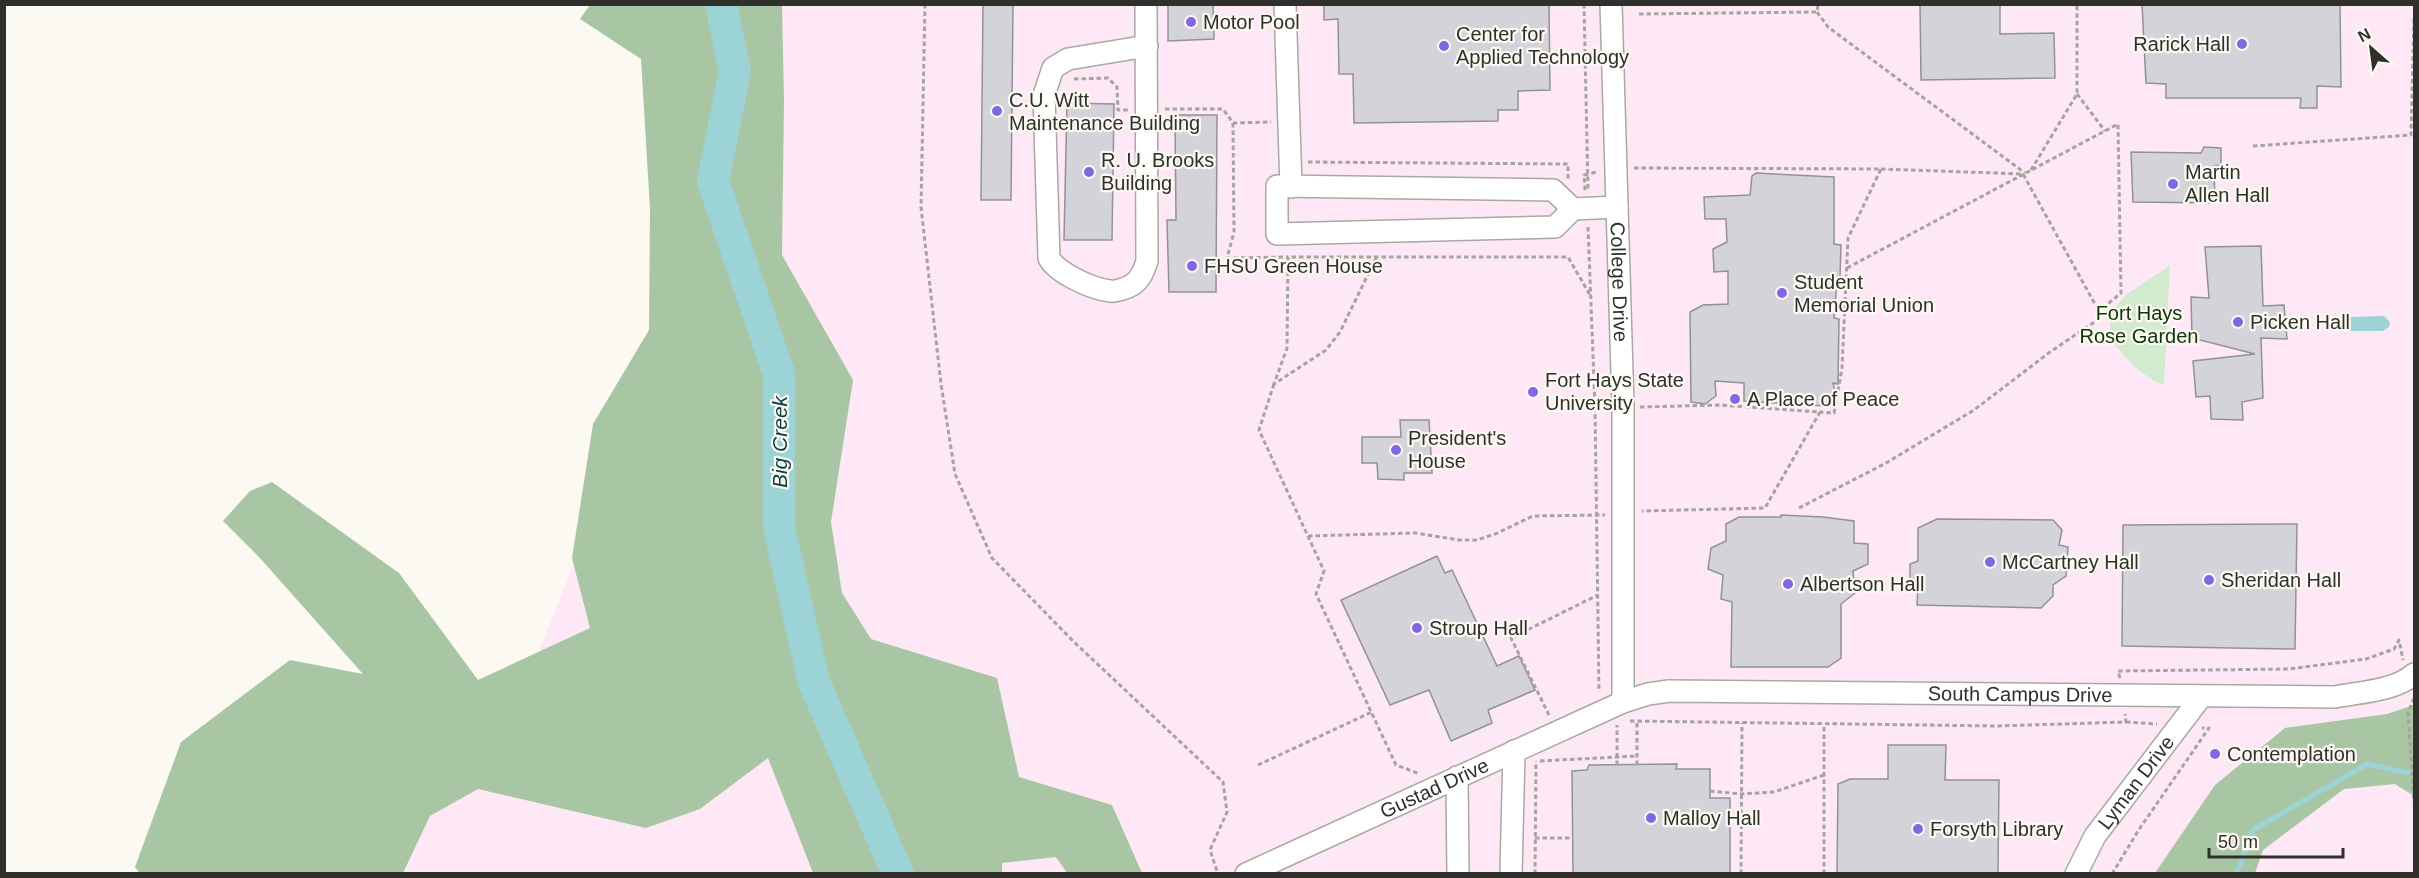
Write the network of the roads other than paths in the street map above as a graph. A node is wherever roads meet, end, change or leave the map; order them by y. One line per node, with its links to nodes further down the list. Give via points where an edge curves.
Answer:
1 (1146, 4): 4 (street)
2 (1285, 4): 5 (street)
3 (1611, 4): 7 (street, College Drive)
4 (1146, 46): 4 (street, via 1068,59 1053,68 1044,95 1049,258 1068,275 1112,292 1132,285 1141,277 1147,261)
5 (1291, 187): 6 (street, via 1553,190); 6 (street, via 1277,186 1277,234 1555,228)
6 (1579, 203): 7 (street)
7 (1617, 207): 10 (street, College Drive)
8 (2411, 677): 9 (street, South Campus Drive, via 2381,688 2335,697)
9 (2201, 697): 10 (street, South Campus Drive, via 1669,691 1648,694); 16 (street, Lyman Drive, via 2095,836)
10 (1625, 712): 11 (street, Gustad Drive, via 1598,713)
11 (1514, 752): 12 (street, Gustad Drive); 15 (street)
12 (1457, 777): 13 (street, Gustad Drive); 14 (street)
13 (1246, 873)
14 (1458, 873)
15 (1511, 873)
16 (2076, 873)

